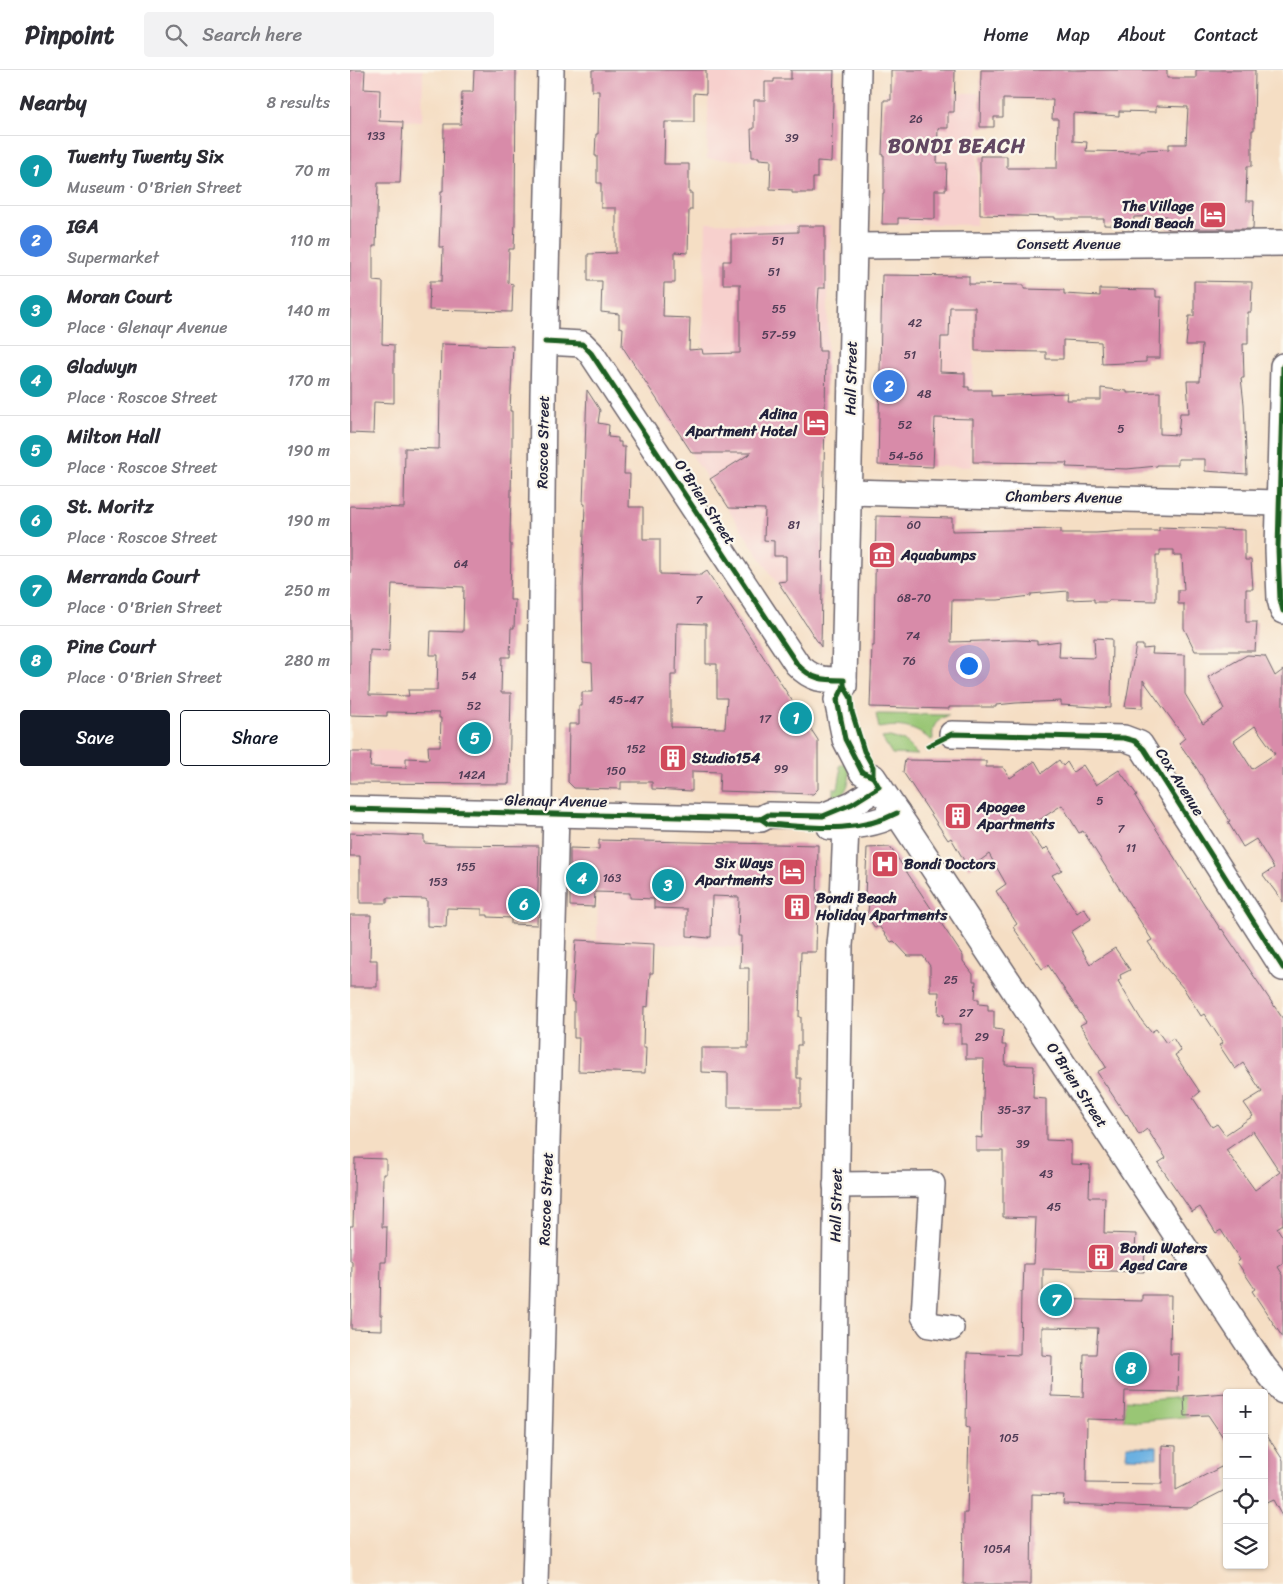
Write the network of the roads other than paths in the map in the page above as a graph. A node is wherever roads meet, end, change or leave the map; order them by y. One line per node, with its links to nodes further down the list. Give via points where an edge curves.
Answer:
1 (551, 70): 5 (street, Roscoe Street)
2 (858, 70): 4 (street, Hall Street)
3 (1283, 243): 4 (street, Consett Avenue)
4 (854, 246): 7 (street, Hall Street)
5 (545, 342): 10 (street, O'Brien Street, via 582,344 591,353 797,664 812,677); 14 (street, Roscoe Street)
6 (1283, 366): 8 (street)
7 (849, 492): 8 (street, Chambers Avenue); 10 (street, Hall Street)
8 (1280, 503): 9 (street, via 1278,549)
9 (1283, 611)
10 (844, 683): 12 (street, O'Brien Street)
11 (952, 734): 18 (street, Cox Avenue, via 1124,738 1140,744)
12 (876, 782): 15 (street, O'Brien Street); 16 (street, Glenayr Avenue, via 852,804 822,816 768,815)
13 (350, 809): 14 (street, Glenayr Avenue)
14 (547, 814): 16 (street, Glenayr Avenue); 22 (street, Roscoe Street)
15 (897, 814): 17 (street, Glenayr Avenue, via 863,825); 21 (street, O'Brien Street, via 1263,1366)
16 (761, 819): 17 (street, Glenayr Avenue, via 768,824)
17 (846, 826): 19 (street, Hall Street, via 840,944)
18 (1283, 968)
19 (836, 1186): 20 (street, via 932,1184 924,1316 930,1325); 23 (street, Hall Street)
20 (951, 1328)
21 (1283, 1391)
22 (535, 1584)
23 (831, 1584)

